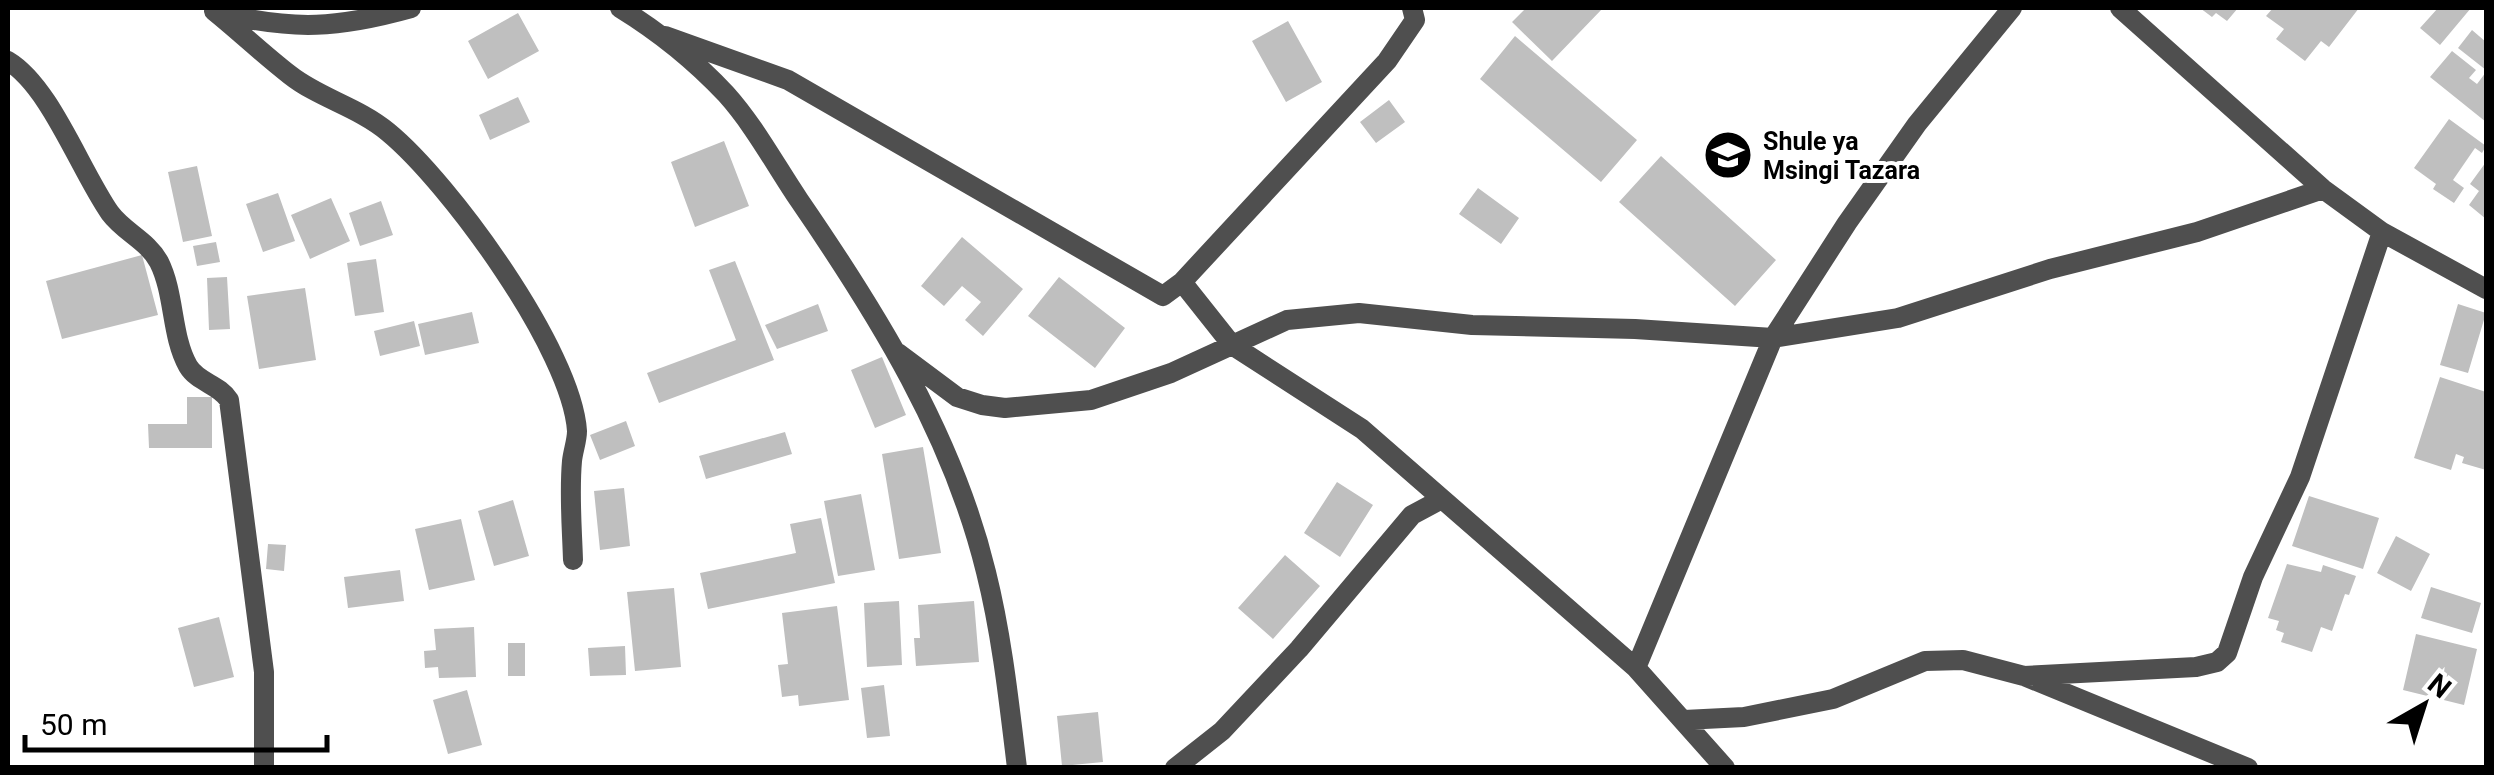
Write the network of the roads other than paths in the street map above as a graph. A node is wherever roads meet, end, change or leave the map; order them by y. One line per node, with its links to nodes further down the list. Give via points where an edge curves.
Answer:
1 (411, 8): 6 (street, via 328,25 271,25)
2 (620, 8): 7 (street)
3 (1412, 8): 11 (street, via 1415,20 1387,62)
4 (2012, 8): 13 (street, via 1918,124)
5 (2120, 8): 9 (street)
6 (210, 9): 17 (street, via 290,75 404,146 492,255 546,343 572,407)
7 (666, 36): 11 (street, via 788,80 1162,296); 15 (street, via 728,96)
8 (8, 61): 21 (street, via 31,78 114,218 158,262 186,363 229,400 264,672)
9 (2323, 189): 10 (street); 13 (street, via 1898,318)
10 (2382, 232): 12 (street); 19 (street, via 2300,476 2227,653 2196,667)
11 (1182, 282): 14 (street)
12 (2486, 289)
13 (1773, 338): 14 (street, via 1472,325 1360,313 1287,320); 18 (street)
14 (1232, 345): 15 (street, via 1091,400 1006,408 957,397); 16 (street, via 1362,430)
15 (898, 353): 22 (street, via 959,489 986,571)
16 (1440, 500): 18 (street); 23 (street, via 1412,515 1222,732)
17 (573, 560)
18 (1636, 668): 20 (street)
19 (2024, 676): 20 (street, via 1963,660 1925,661 1833,699 1744,718); 25 (street)
20 (1684, 720): 24 (street)
21 (264, 768)
22 (1017, 768)
23 (1175, 768)
24 (1725, 768)
25 (2248, 768)

